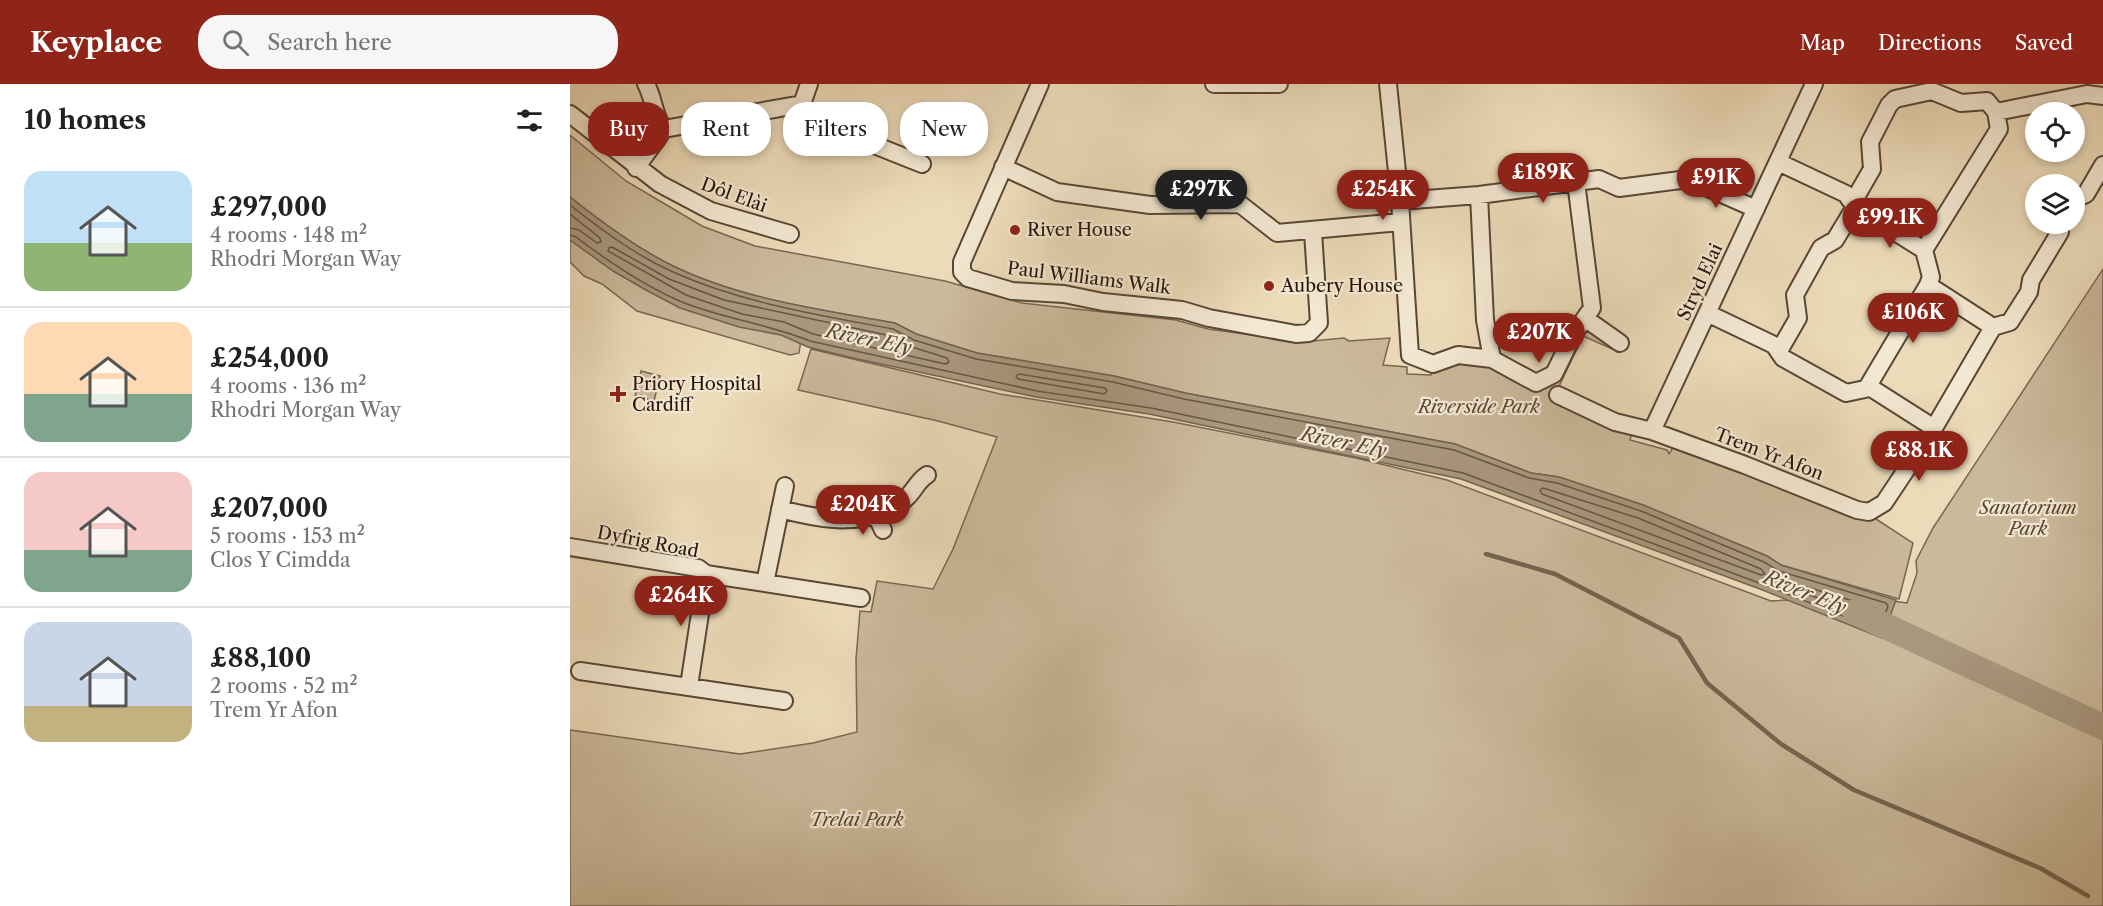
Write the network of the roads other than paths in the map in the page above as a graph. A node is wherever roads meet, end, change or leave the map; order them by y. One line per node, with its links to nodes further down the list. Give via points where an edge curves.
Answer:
1 (646, 84): 9 (street)
2 (809, 84): 10 (street)
3 (1040, 84): 20 (street, Paul Williams Walk)
4 (1214, 84): 5 (street)
5 (1279, 84)
6 (1388, 84): 25 (street)
7 (1814, 84): 17 (street, Stryd Elai)
8 (2103, 96): 12 (street, via 2087,94)
9 (654, 102)
10 (803, 102)
11 (783, 108): 14 (street)
12 (1996, 112): 26 (street, via 1987,101 1961,103 1932,91 1894,99 1870,142 1872,169); 32 (street, via 1999,129)
13 (570, 114): 21 (street, Dôl Elài)
14 (669, 128)
15 (888, 150): 18 (street)
16 (645, 156): 21 (street)
17 (1778, 162): 26 (street, via 1846,194); 27 (street, Stryd Elai)
18 (922, 164)
19 (2103, 165): 23 (street)
20 (1003, 167): 29 (street, via 1057,192 1150,205 1240,204 1272,232); 29 (street, Paul Williams Walk, via 961,267 968,278 1012,291 1182,310 1296,334 1309,333 1319,323)
21 (636, 168): 30 (street, Dôl Elài, via 711,211)
22 (1576, 182): 24 (street); 27 (street, via 1599,179 1619,188 1693,180); 35 (street, via 1592,308)
23 (2085, 194)
24 (1479, 195): 25 (street); 39 (street, via 1485,320)
25 (1400, 201): 28 (street)
26 (1854, 205): 32 (street); 38 (street, via 1835,240 1821,248 1795,295 1798,318)
27 (1756, 209): 34 (street, Stryd Elai)
28 (1400, 222): 29 (street); 39 (street, via 1410,355 1433,364 1458,355)
29 (1313, 232)
30 (790, 234)
31 (2059, 234): 36 (street, Trem Yr Afon, via 2010,322)
32 (1924, 250): 33 (street, via 1931,277)
33 (1928, 285): 36 (street); 40 (street)
34 (1707, 313): 38 (street); 43 (street, Stryd Elai)
35 (1586, 319): 37 (street); 39 (street, via 1573,335 1554,374 1543,382 1530,382)
36 (1993, 327): 42 (street, Trem Yr Afon)
37 (1620, 343)
38 (1779, 351): 40 (street, via 1783,358 1846,393)
39 (1492, 359)
40 (1868, 386): 42 (street)
41 (1558, 395): 43 (street, Trem Yr Afon, via 1615,422)
42 (1934, 428): 43 (street, Trem Yr Afon, via 1884,503 1869,512)
43 (1652, 431)
44 (927, 475): 46 (street, via 879,522 830,519)
45 (785, 486): 46 (street)
46 (780, 509): 49 (street)
47 (570, 547): 48 (street, Dyfrig Road, via 698,568)
48 (706, 573): 49 (street, Dyfrig Road); 52 (street)
49 (765, 583): 50 (street, Dyfrig Road)
50 (861, 598)
51 (580, 671): 52 (street)
52 (689, 686): 53 (street)
53 (784, 701)

